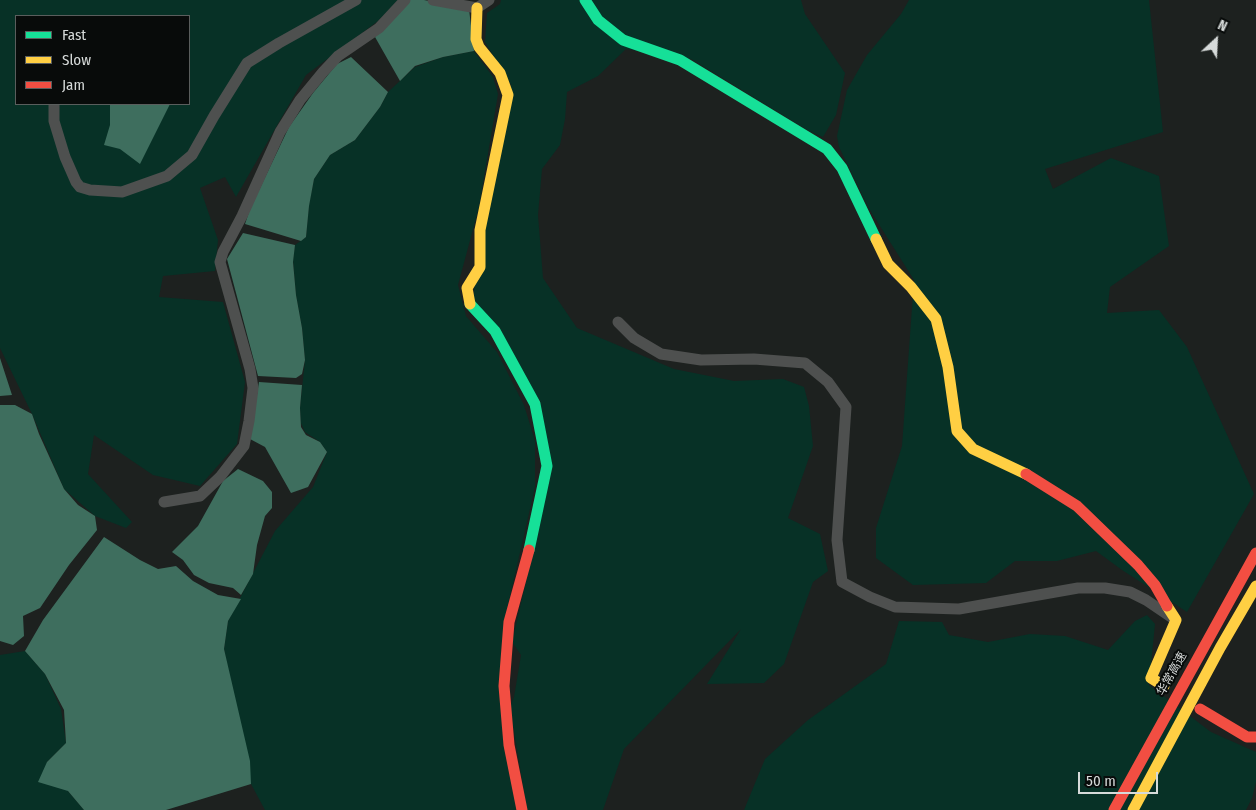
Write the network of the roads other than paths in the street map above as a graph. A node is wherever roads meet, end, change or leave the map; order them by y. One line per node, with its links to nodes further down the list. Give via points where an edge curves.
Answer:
1 (356, 0): 7 (street, via 247,63 192,155 167,176 122,192 90,190 76,182 54,121)
2 (405, 0): 9 (street, via 380,28 338,56 300,100 280,132 222,252 220,262 252,378 244,446 200,496)
3 (433, 0): 6 (street)
4 (489, 0): 6 (street)
5 (585, 0): 12 (main road, via 598,20 623,40 680,60 827,149 842,168 888,264 912,287 936,319 948,368 957,431 973,449 1019,470 1078,506 1138,565 1155,585)
6 (477, 8): 16 (main road, via 476,39 500,72 508,95 480,230 480,267 467,288 470,306 495,330 535,404 547,466 533,536 510,622 504,686 509,745)
7 (54, 105)
8 (618, 322): 12 (street, via 634,338 661,354 701,360 754,359 805,363 828,382 846,407 837,540 842,582 862,594 895,606 959,609 1078,588 1105,588 1130,592)
9 (164, 502)
10 (1256, 553): 17 (main road, 华常高速)
11 (1256, 586): 18 (main road)
12 (1176, 620): 13 (main road, via 1151,678)
13 (1164, 686)
14 (1200, 709): 15 (main road, via 1247,737)
15 (1256, 737)
16 (522, 810)
17 (1114, 810)
18 (1133, 810)

